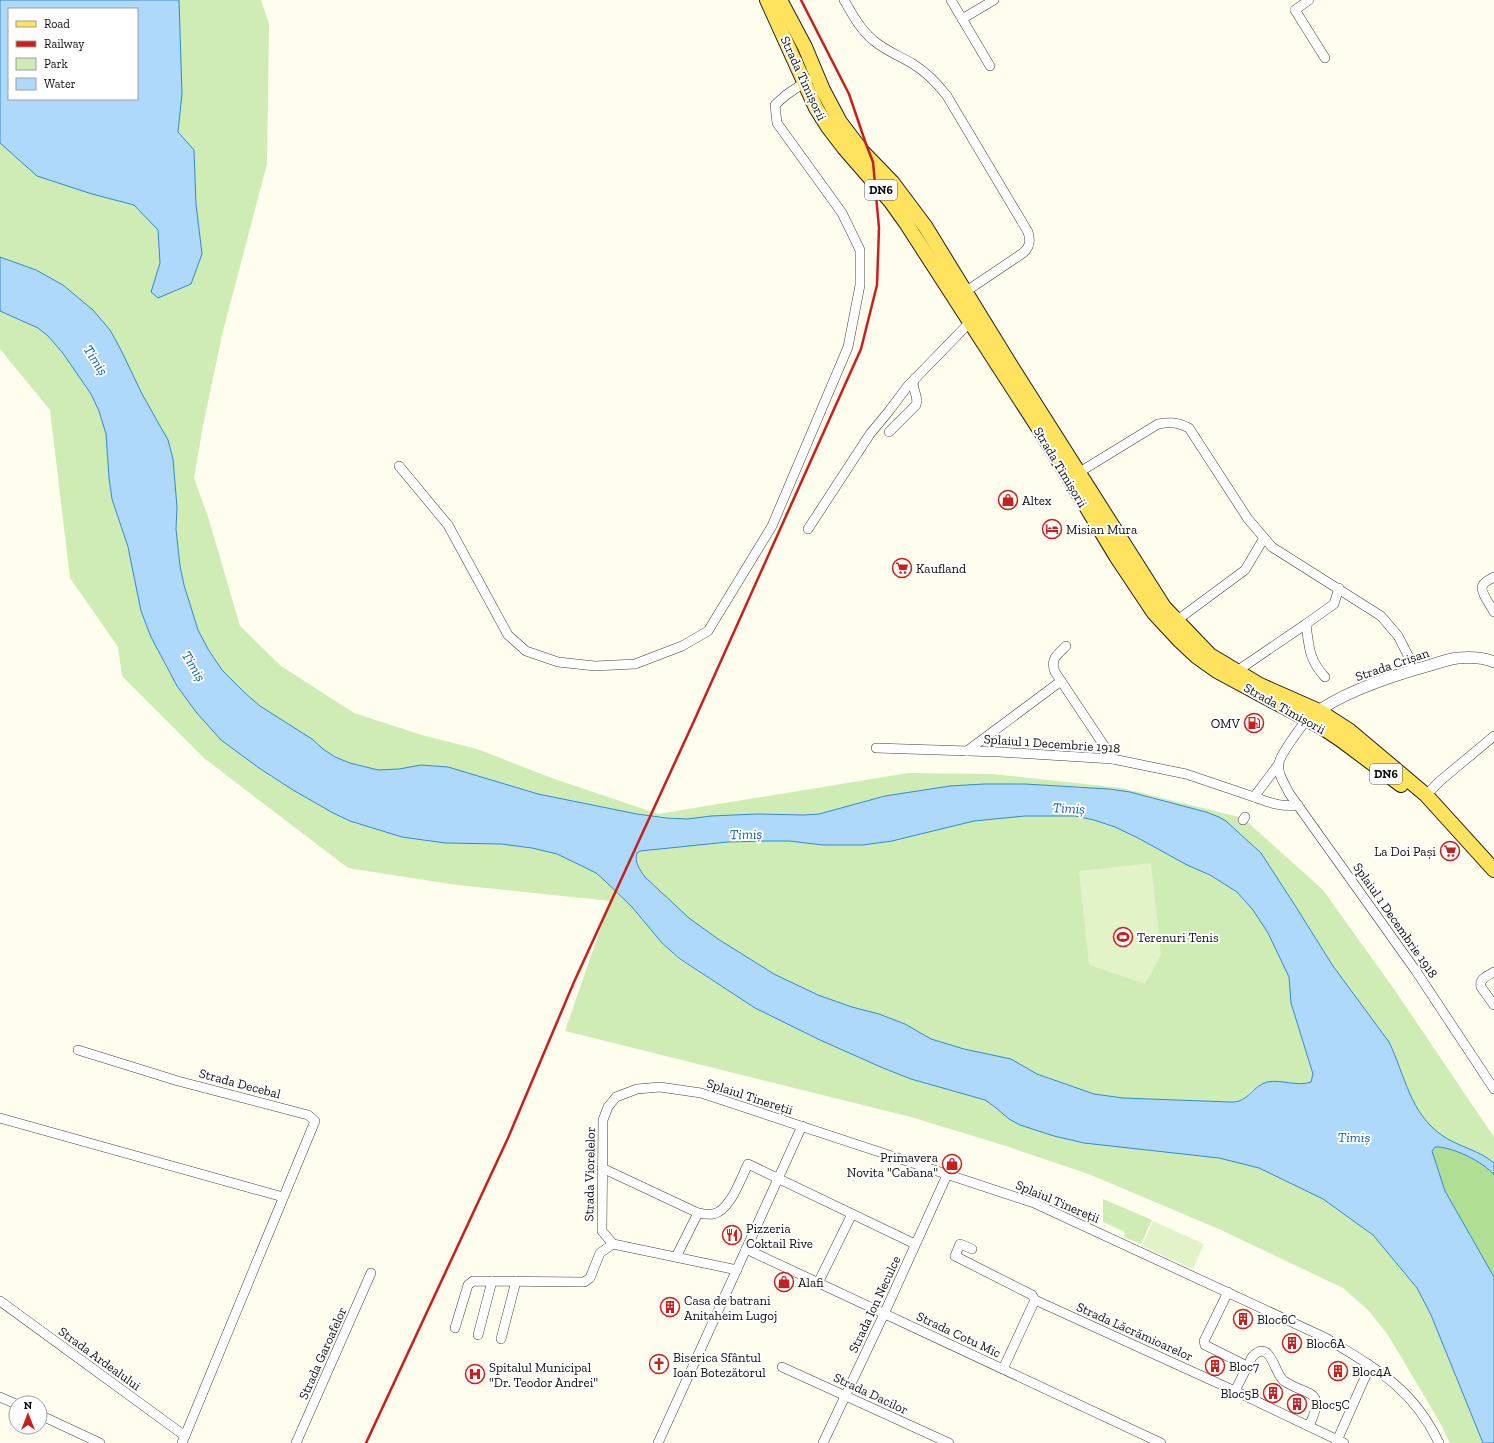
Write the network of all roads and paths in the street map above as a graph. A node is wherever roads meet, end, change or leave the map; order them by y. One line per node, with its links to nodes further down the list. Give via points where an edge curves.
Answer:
1 (767, 0): 12 (main road, Strada Timișorii / DN6)
2 (780, 0): 11 (main road, Strada Timișorii / DN6)
3 (855, 0): 7 (street)
4 (950, 0): 8 (street)
5 (994, 0): 8 (street)
6 (1309, 0): 9 (street, via 1295,10)
7 (845, 3): 13 (street, via 858,24 873,40 915,65 937,83 1030,237 1030,244 1023,254)
8 (962, 19): 10 (street)
9 (1325, 58)
10 (990, 66)
11 (817, 75): 12 (street); 13 (main road, Strada Timișorii / DN6, via 840,122 909,204)
12 (805, 82): 13 (main road, Strada Timișorii / DN6, via 816,108 828,127 890,202); 17 (street, via 786,94 776,105 777,123 842,213 860,250 860,285 848,347 772,526 708,631 682,646 635,664 595,666 558,662 526,651 508,635 448,524)
13 (960, 295): 14 (main road, Strada Timișorii / DN6)
14 (974, 318): 15 (street); 18 (main road, Strada Timișorii / DN6); 33 (main road, Strada Timișorii / DN6, via 1116,556 1154,613 1196,656 1217,671)
15 (915, 378): 16 (street, via 913,385 918,400 916,405); 19 (street, via 870,434)
16 (889, 432)
17 (399, 466)
18 (1078, 473): 20 (street, via 1158,424 1179,423 1188,428 1248,519); 24 (main road, Strada Timișorii / DN6, via 1164,607)
19 (808, 529)
20 (1264, 538): 22 (street, via 1272,547); 24 (street, via 1245,570)
21 (1494, 577): 23 (street, via 1483,584 1482,592)
22 (1339, 588): 25 (street, via 1334,604); 28 (street, via 1381,616 1398,636)
23 (1494, 612)
24 (1176, 621): 29 (main road, Strada Timișorii / DN6, via 1210,655)
25 (1306, 624): 29 (street); 30 (street, via 1312,657 1316,668)
26 (1066, 646): 31 (street, via 1055,657 1052,666)
27 (1494, 662): 28 (street, Strada Crișan, via 1474,657 1456,658)
28 (1415, 669): 32 (street, Strada Crișan, via 1343,697)
29 (1237, 672): 32 (main road, Strada Timișorii / DN6)
30 (1325, 677)
31 (1061, 681): 34 (street); 39 (street)
32 (1319, 711): 33 (street, Strada Crișan); 41 (main road, Strada Timișorii / DN6, via 1350,731)
33 (1306, 720): 40 (street); 44 (main road, Strada Timișorii / DN6, via 1341,740)
34 (986, 736): 37 (street); 38 (street)
35 (1494, 736): 41 (street)
36 (876, 748): 37 (street, Splaiul 1 Decembrie 1918)
37 (967, 751): 38 (street, Splaiul 1 Decembrie 1918)
38 (1000, 752): 39 (street, Splaiul 1 Decembrie 1918)
39 (1113, 759): 42 (street, Splaiul 1 Decembrie 1918, via 1186,774)
40 (1278, 765): 42 (street); 43 (street, Splaiul 1 Decembrie 1918, via 1281,778)
41 (1426, 795): 44 (main road, Strada Timișorii / DN6)
42 (1254, 797): 43 (street, Splaiul 1 Decembrie 1918, via 1275,805)
43 (1298, 805): 49 (street, Splaiul 1 Decembrie 1918)
44 (1462, 834): 45 (main road, Strada Timișorii / DN6)
45 (1494, 870)
46 (1494, 972): 47 (street, via 1480,983)
47 (1494, 1005)
48 (78, 1050): 56 (street, Strada Decebal, via 178,1081 308,1115 315,1121)
49 (1493, 1085)
50 (616, 1097): 52 (street, Splaiul Tinereții, via 637,1089 660,1087 701,1093); 53 (street, Strada Viorelelor, via 608,1107 603,1120)
51 (0, 1118): 56 (street)
52 (802, 1126): 54 (street, Splaiul Tinereții); 55 (street)
53 (602, 1168): 57 (street); 59 (street, Strada Viorelelor, via 602,1231)
54 (947, 1175): 60 (street, Strada Ion Neculce); 69 (street, Splaiul Tinereții, via 1034,1203)
55 (778, 1179): 57 (street, via 748,1164 723,1209 715,1214); 58 (street); 61 (street)
56 (283, 1197): 84 (street, Strada Decebal)
57 (698, 1213): 63 (street)
58 (852, 1214): 60 (street); 68 (street)
59 (613, 1244): 63 (street); 67 (street, via 600,1253 590,1278 584,1282)
60 (916, 1244): 72 (street, Strada Ion Neculce)
61 (746, 1249): 64 (street); 68 (street, Strada Cotu Mic)
62 (972, 1249): 70 (street, Strada Lăcrămioarelor, via 960,1244 954,1256 1032,1295)
63 (676, 1257): 64 (street)
64 (737, 1270): 89 (street)
65 (371, 1274): 88 (street, Strada Garoafelor)
66 (492, 1281): 67 (street); 73 (street, via 473,1281 468,1285); 74 (street)
67 (516, 1281): 75 (street)
68 (818, 1283): 72 (street, Strada Cotu Mic)
69 (1228, 1292): 76 (street, via 1204,1341 1205,1345); 77 (street, Splaiul Tinereții, via 1326,1338)
70 (1035, 1300): 79 (street); 80 (street, Strada Lăcrămioarelor)
71 (0, 1302): 84 (street, Strada Ardealului)
72 (884, 1314): 79 (street, Strada Cotu Mic); 81 (street, Strada Ion Neculce)
73 (455, 1328)
74 (478, 1335)
75 (501, 1339)
76 (1247, 1366): 80 (street); 83 (street, via 1256,1353 1268,1354 1283,1380 1309,1392 1317,1404)
77 (1370, 1366): 86 (street); 93 (street, Splaiul Tinereții, via 1407,1394 1423,1414)
78 (782, 1367): 81 (street, Strada Dacilor)
79 (1003, 1369): 92 (street, Strada Cotu Mic)
80 (1235, 1391): 83 (street, Strada Lăcrămioarelor)
81 (845, 1396): 85 (street, Strada Dacilor); 90 (street, Strada Ion Neculce)
82 (48, 1419): 87 (street)
83 (1309, 1426): 86 (street, Strada Lăcrămioarelor)
84 (183, 1439)
85 (927, 1439): 91 (street, Strada Dacilor)
86 (1339, 1442)
87 (100, 1443)
88 (296, 1443)
89 (658, 1443)
90 (823, 1443)
91 (949, 1443)
92 (1161, 1443)
93 (1439, 1443)

